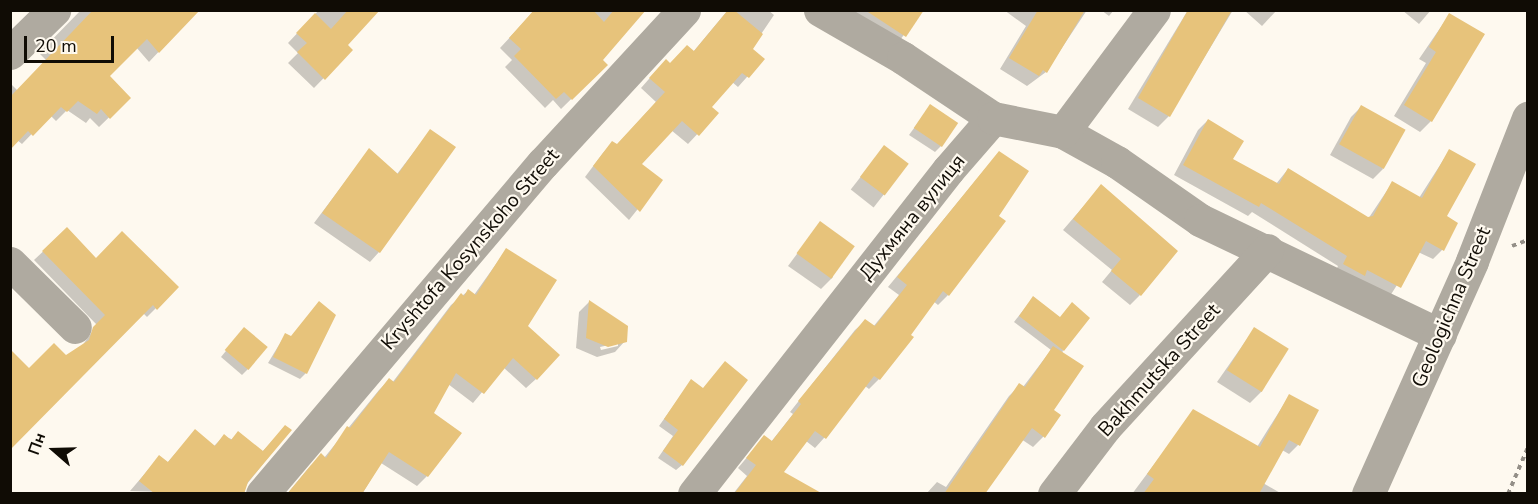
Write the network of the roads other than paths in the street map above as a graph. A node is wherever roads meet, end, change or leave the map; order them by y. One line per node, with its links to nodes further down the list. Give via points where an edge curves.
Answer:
1 (54, 10): 5 (street)
2 (684, 10): 13 (street, Kryshtofa Kosynskoho Street, via 543,163)
3 (820, 10): 6 (street, via 903,58)
4 (1154, 10): 8 (street)
5 (10, 53)
6 (993, 118): 8 (street); 14 (street, Духмяна вулиця)
7 (1527, 118): 12 (street, Geologichna Street)
8 (1063, 132): 9 (street, via 1117,162 1200,220)
9 (1267, 250): 12 (street); 15 (street, Bakhmutska Street, via 1106,427)
10 (10, 263): 11 (street)
11 (75, 327)
12 (1440, 335): 16 (street, Geologichna Street)
13 (262, 494)
14 (694, 494)
15 (1054, 494)
16 (1368, 494)

